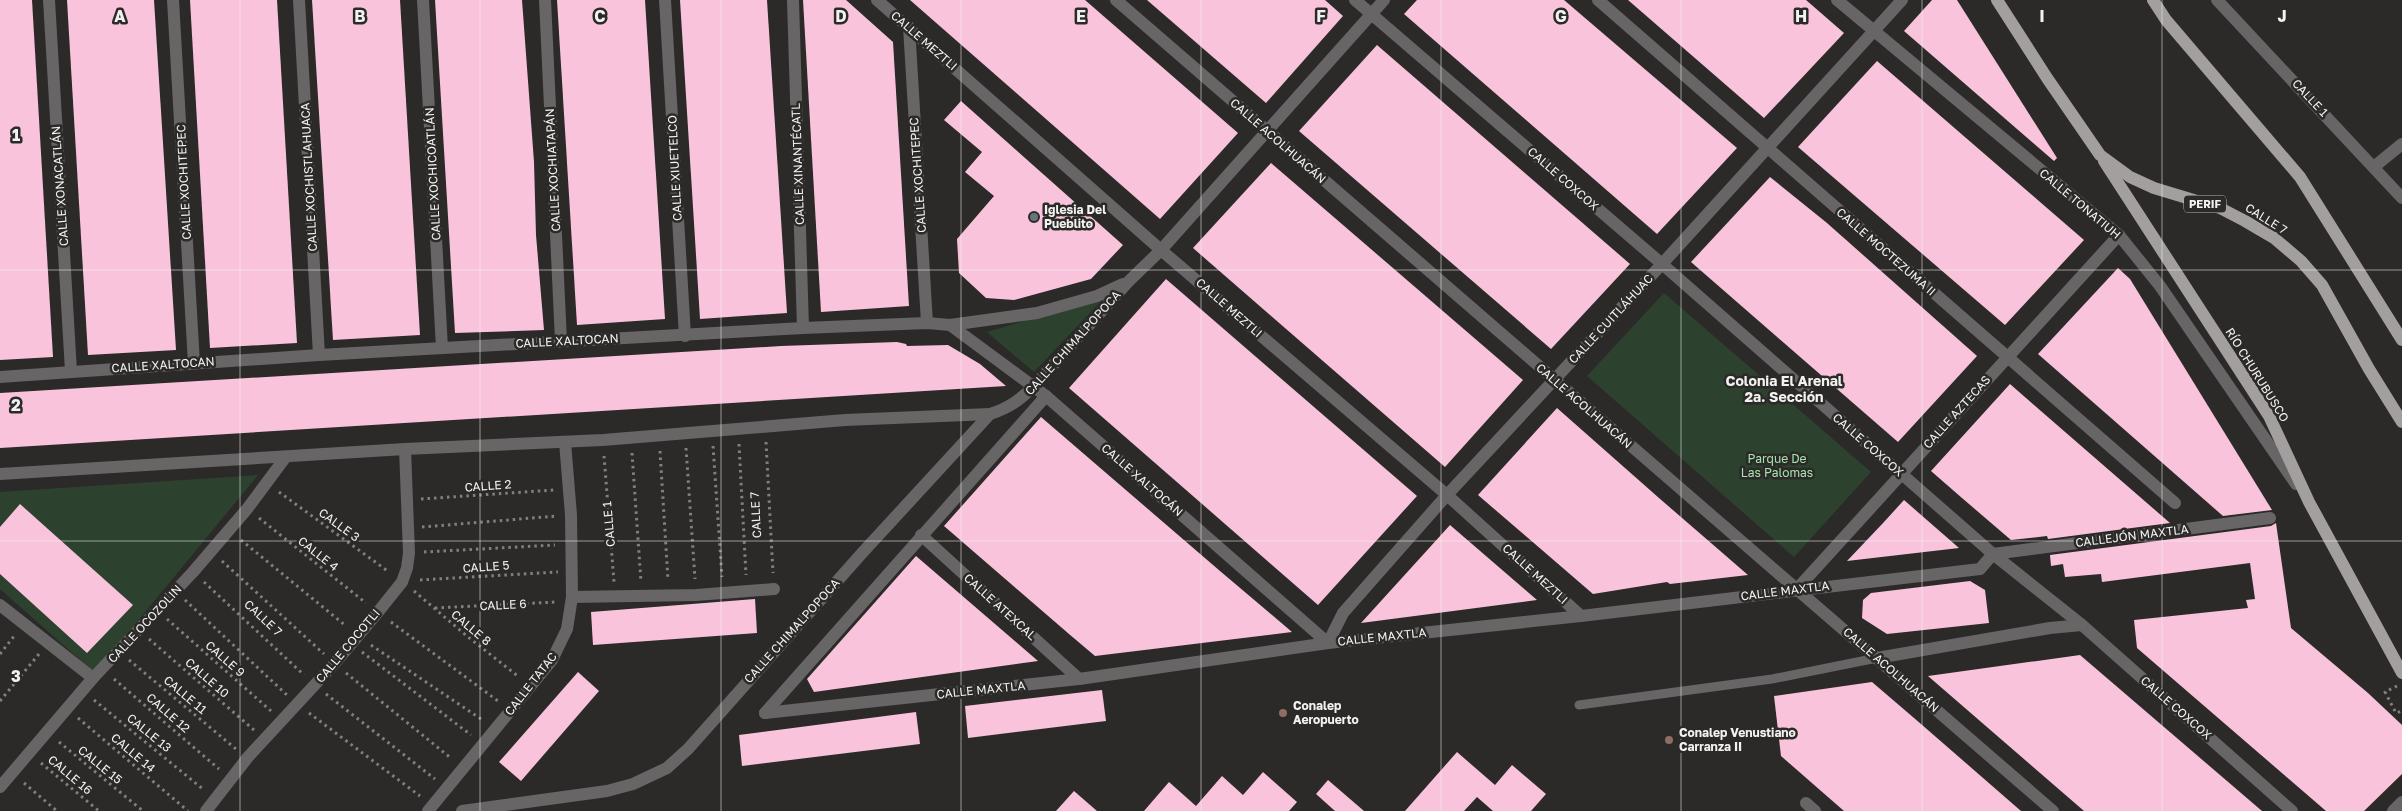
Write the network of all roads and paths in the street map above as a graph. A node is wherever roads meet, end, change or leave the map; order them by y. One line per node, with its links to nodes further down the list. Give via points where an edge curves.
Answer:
1 (49, 0): 41 (street, CALLE XONACATLÁN)
2 (173, 0): 40 (street, CALLE XOCHITEPEC)
3 (299, 0): 38 (street, CALLE XOCHISTLAHUACA)
4 (423, 0): 37 (street, CALLE XOCHICOATLÁN)
5 (545, 0): 36 (street, CALLE XOCHIATAPÁN)
6 (665, 0): 34 (street, CALLE XIUETELCO)
7 (793, 0): 33 (street, CALLE XINANTÉCATL)
8 (877, 0): 19 (street, CALLE MEZTLI)
9 (1116, 0): 21 (street, CALLE ACOLHUACÁN)
10 (1355, 0): 18 (street, CALLE COXCOX)
11 (1384, 0): 18 (street, CALLE CHIMALPOPOCA)
12 (1598, 0): 23 (street, CALLE MOCTEZUMA II)
13 (1837, 0): 20 (street, CALLE TONATIUH)
14 (1902, 0): 20 (street, CALLE CUITLÁHUAC)
15 (1997, 0): 24 (main road, CALLE 7 / PERIF)
16 (2153, 0): 35 (main road, via 2166,20 2300,177)
17 (2217, 0): 25 (street, CALLE 1)
18 (1371, 14): 21 (street, CALLE CHIMALPOPOCA); 29 (street, CALLE COXCOX)
19 (909, 27): 28 (street, CALLE MEZTLI); 31 (street, CALLE XOCHITEPEC)
20 (1872, 31): 23 (street, CALLE CUITLÁHUAC); 27 (street, CALLE TONATIUH)
21 (1267, 132): 28 (street, CALLE CHIMALPOPOCA); 43 (street, CALLE ACOLHUACÁN)
22 (2402, 144): 25 (street)
23 (1766, 148): 29 (street, CALLE CUITLÁHUAC); 39 (street, CALLE MOCTEZUMA II)
24 (2100, 155): 47 (main road, CALLE 7 / PERIF, via 2130,177 2154,188 2220,208 2245,221 2274,238 2301,261 2322,285); 65 (main road, RÍO CHURUBUSCO, via 2268,416)
25 (2375, 166): 26 (street, CALLE 1)
26 (2402, 198)
27 (2118, 235): 39 (street, CALLE AZTECAS); 65 (street, CALLE TONATIUH, via 2160,286)
28 (1160, 250): 30 (street, CALLE CHIMALPOPOCA); 62 (street, CALLE MEZTLI)
29 (1662, 264): 43 (street, CALLE CUITLÁHUAC); 59 (street, CALLE COXCOX)
30 (1128, 282): 32 (street, CALLE XALTOCAN, via 1097,296 1037,313); 44 (street, CALLE CHIMALPOPOCA)
31 (927, 324): 32 (street, CALLE XALTOCAN); 33 (street, CALLE XALTOCAN)
32 (950, 325): 44 (street, CALLE XALTOCÁN)
33 (803, 328): 34 (street, CALLE XALTOCAN)
34 (685, 336): 36 (street, CALLE XALTOCAN)
35 (2402, 340)
36 (561, 341): 37 (street, CALLE XALTOCAN)
37 (442, 348): 38 (street, CALLE XALTOCAN)
38 (319, 355): 40 (street, CALLE XALTOCAN)
39 (2006, 357): 59 (street, CALLE AZTECAS); 64 (street, CALLE MOCTEZUMA II)
40 (194, 364): 41 (street, CALLE XALTOCAN)
41 (72, 371): 42 (street, CALLE XALTOCAN)
42 (0, 376)
43 (1554, 380): 62 (street, CALLE CUITLÁHUAC); 80 (street, CALLE ACOLHUACÁN)
44 (1034, 386): 45 (street, CALLE XALTOCÁN); 46 (street, CALLE CHIMALPOPOCA, via 1020,400)
45 (1046, 396): 71 (street); 99 (street, CALLE XALTOCÁN)
46 (990, 414): 51 (street, via 845,420); 139 (street, CALLE CHIMALPOPOCA, via 688,750 667,768 633,784 607,791)
47 (2402, 422)
48 (766, 440): 79 (path, CALLE 7)
49 (713, 441): 83 (path)
50 (739, 441): 81 (path)
51 (565, 442): 55 (street); 61 (street, CALLE TATAC)
52 (686, 442): 85 (path)
53 (660, 444): 84 (path)
54 (632, 447): 87 (path)
55 (406, 449): 57 (street); 63 (street, CALLE COCOTLI)
56 (604, 452): 86 (path, CALLE 1)
57 (286, 458): 58 (street); 60 (street, CALLE OCOZOLIN)
58 (0, 474)
59 (1901, 474): 75 (street, CALLE COXCOX); 80 (street, CALLE AZTECAS)
60 (266, 483): 66 (street, CALLE OCOZOLIN); 78 (path, CALLE 3)
61 (569, 489): 63 (path, CALLE 2); 67 (street, CALLE TATAC)
62 (1447, 495): 93 (street, CALLE MEZTLI); 99 (street, CALLE CUITLÁHUAC, via 1343,613)
63 (408, 500): 69 (street, CALLE COCOTLI)
64 (2175, 502)
65 (2309, 502): 105 (main road, RÍO CHURUBUSCO)
66 (246, 508): 70 (street, CALLE OCOZOLIN); 92 (path, CALLE 4)
67 (571, 515): 69 (path); 72 (street, CALLE TATAC)
68 (2270, 518): 75 (street, CALLEJÓN MAXTLA)
69 (408, 528): 74 (street, CALLE COCOTLI)
70 (228, 530): 73 (street, CALLE OCOZOLIN); 97 (path)
71 (921, 535): 107 (street, CALLE ATEXCAL); 107 (street, CALLE MAXTLA, via 765,714)
72 (572, 544): 74 (path); 76 (street, CALLE TATAC)
73 (210, 550): 77 (street, CALLE OCOZOLIN); 103 (path)
74 (409, 553): 78 (street, CALLE COCOTLI)
75 (1994, 554): 80 (street, CALLE MAXTLA, via 1980,569); 95 (street, CALLE COXCOX)
76 (572, 571): 78 (path, CALLE 5); 88 (street, CALLE TATAC)
77 (193, 572): 82 (street, CALLE OCOZOLIN); 108 (path, CALLE 7)
78 (402, 582): 90 (path, CALLE 8); 92 (street, CALLE COCOTLI)
79 (774, 589): 81 (street)
80 (1796, 590): 93 (street, CALLE MAXTLA); 102 (street, CALLE ACOLHUACÁN)
81 (748, 591): 83 (street)
82 (176, 592): 91 (street, CALLE OCOZOLIN); 113 (path)
83 (724, 593): 85 (street)
84 (669, 595): 85 (street); 87 (street)
85 (696, 595)
86 (615, 596): 87 (street); 88 (street)
87 (642, 596)
88 (572, 599): 90 (path, CALLE 6); 109 (street, CALLE TATAC, via 561,645)
89 (0, 605): 94 (street)
90 (435, 608): 109 (path, CALLE 8)
91 (157, 611): 96 (street, CALLE OCOZOLIN); 119 (path, CALLE 9)
92 (378, 612): 97 (street, CALLE COCOTLI); 116 (path)
93 (1581, 616): 99 (street, CALLE MAXTLA)
94 (24, 624): 98 (street); 101 (path)
95 (2082, 625): 102 (street); 141 (street, CALLE COXCOX)
96 (138, 631): 100 (street, CALLE OCOZOLIN); 122 (path, CALLE 10)
97 (355, 640): 103 (street, CALLE COCOTLI); 118 (path); 120 (path)
98 (48, 643): 106 (street); 112 (path)
99 (1328, 643): 107 (street, CALLE MAXTLA)
100 (119, 651): 104 (street, CALLE OCOZOLIN); 123 (path, CALLE 11)
101 (0, 654)
102 (1877, 658): 114 (lane, via 1772,678); 140 (street, CALLE ACOLHUACÁN)
103 (334, 664): 108 (street, CALLE COCOTLI); 125 (path)
104 (103, 669): 106 (street, CALLE OCOZOLIN); 126 (path, CALLE 12)
105 (2402, 673)
106 (93, 678): 110 (street, CALLE OCOZOLIN)
107 (1080, 679)
108 (315, 685): 113 (street, CALLE COCOTLI); 128 (path)
109 (531, 686): 116 (street, CALLE TATAC)
110 (82, 690): 115 (street, CALLE OCOZOLIN); 130 (path, CALLE 13)
111 (2385, 692): 117 (path, via 2396,713)
112 (0, 701)
113 (297, 704): 119 (street, CALLE COCOTLI); 131 (path)
114 (1579, 705)
115 (66, 709): 121 (street, CALLE OCOZOLIN); 136 (path, CALLE 14)
116 (511, 710): 138 (street, CALLE TATAC)
117 (2402, 710)
118 (476, 716)
119 (282, 720): 122 (street, CALLE COCOTLI)
120 (466, 731)
121 (47, 732): 124 (street, CALLE OCOZOLIN); 135 (path, CALLE 15)
122 (264, 739): 137 (street, CALLE COCOTLI)
123 (239, 751)
124 (29, 753): 127 (street, CALLE OCOZOLIN); 134 (path, CALLE 16)
125 (445, 754)
126 (222, 771)
127 (12, 773): 129 (street, CALLE OCOZOLIN); 133 (path)
128 (427, 773)
129 (0, 787)
130 (204, 790)
131 (414, 792)
132 (2402, 802): 142 (street)
133 (57, 811)
134 (99, 811)
135 (143, 811)
136 (188, 811)
137 (206, 811)
138 (428, 811)
139 (462, 811)
140 (2053, 811)
141 (2292, 811)
142 (2393, 811)

